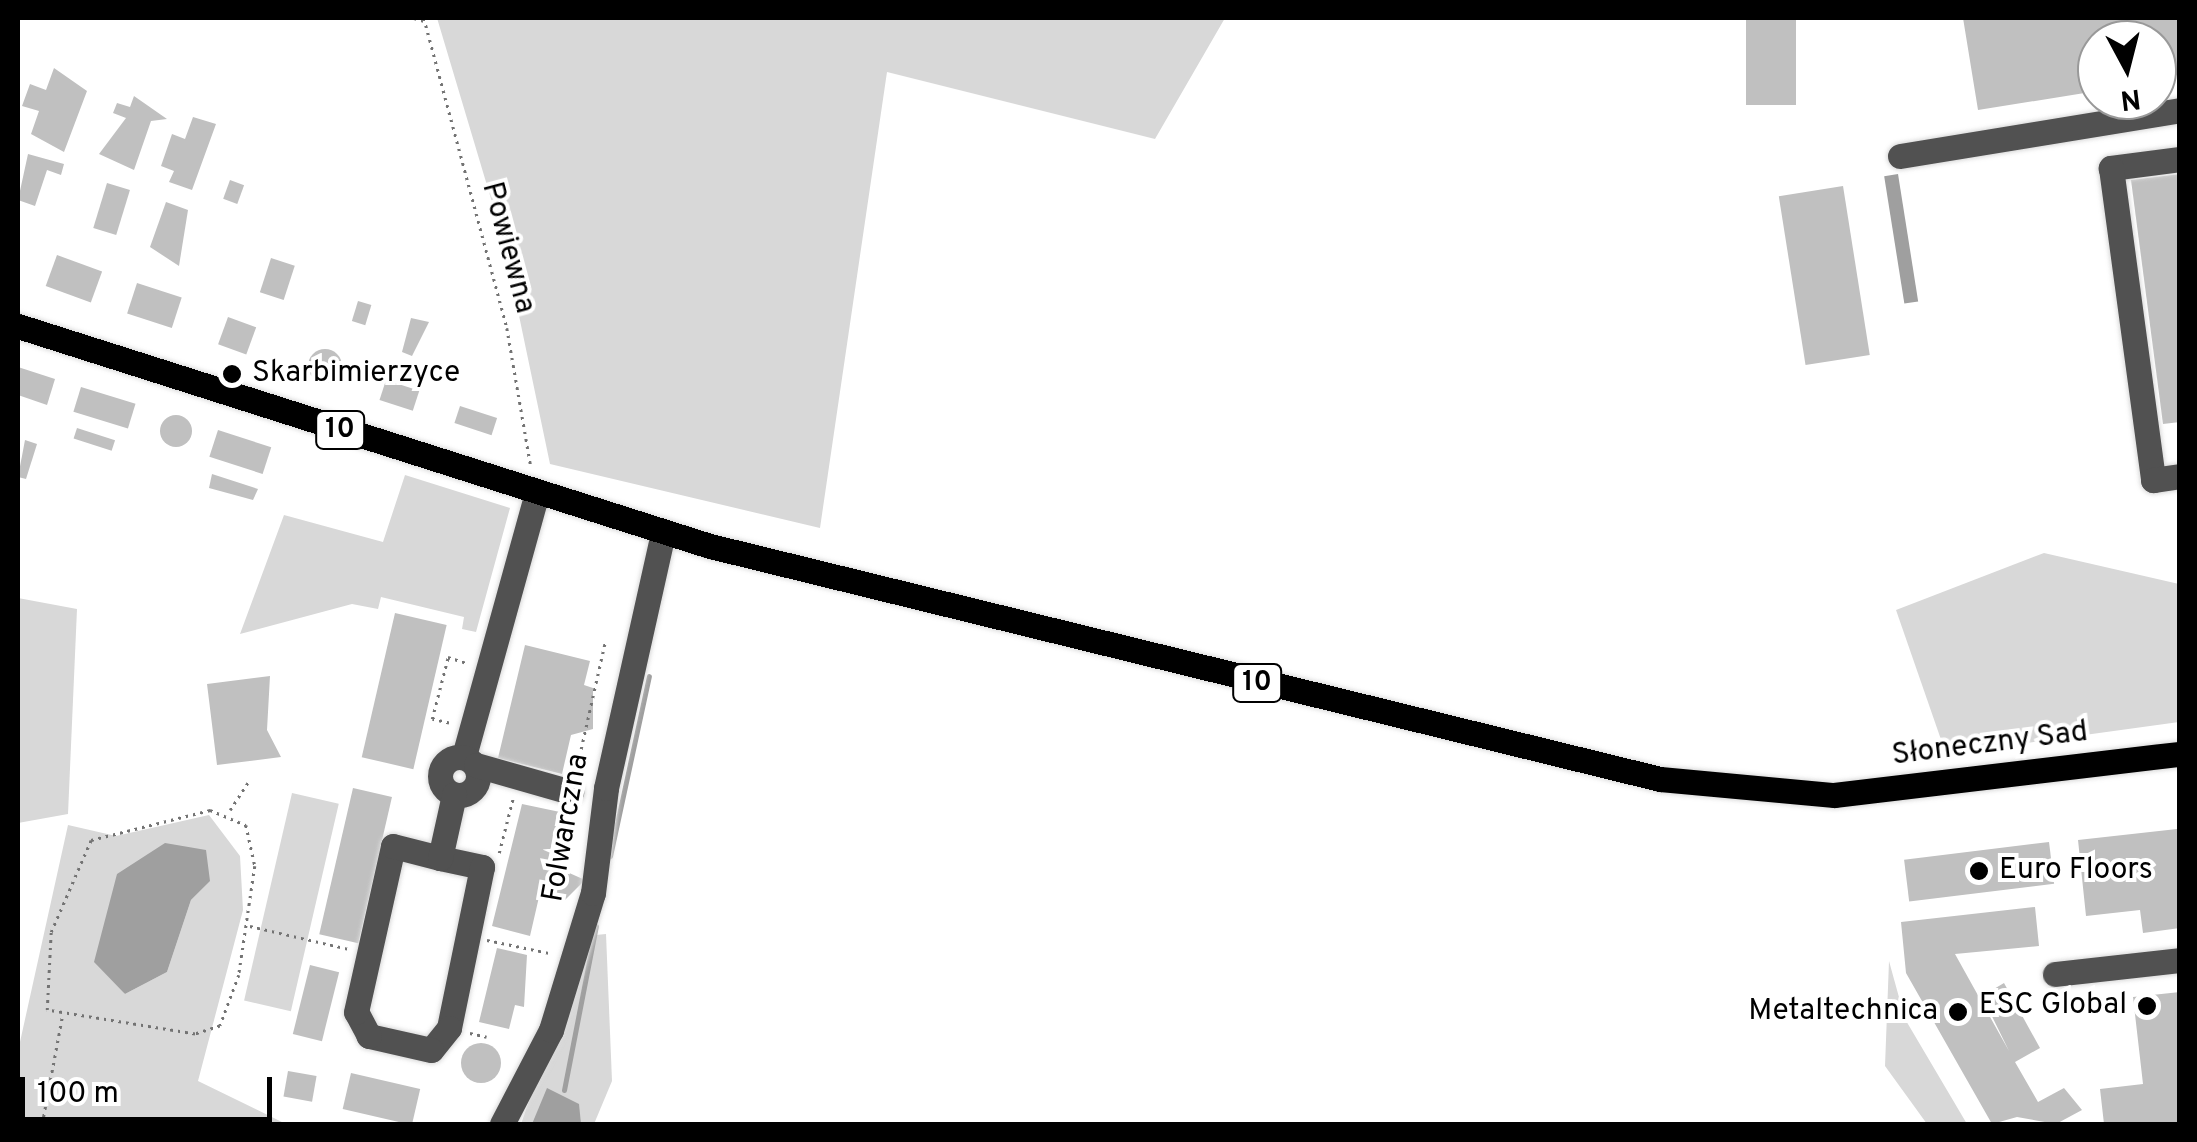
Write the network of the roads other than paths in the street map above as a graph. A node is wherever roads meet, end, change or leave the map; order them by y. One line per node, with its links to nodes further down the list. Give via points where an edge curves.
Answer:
1 (2180, 110): 2 (street)
2 (1900, 156)
3 (2180, 159): 5 (street, via 2110,168 2153,480)
4 (18, 326): 6 (main road, 10)
5 (2180, 476)
6 (538, 477): 7 (main road, 10); 9 (street, via 472,729)
7 (663, 532): 8 (main road, Słoneczny Sad / 10, via 1639,775 1808,796); 14 (street, Folwarczna, via 592,893 552,1030)
8 (2180, 754)
9 (470, 761): 10 (street); 11 (street, via 470,793 454,795)
10 (571, 792)
11 (440, 858): 11 (street, via 394,846 367,954 360,1032 431,1050 449,1028 482,867)
12 (2180, 960): 13 (street)
13 (2055, 974)
14 (502, 1124)

